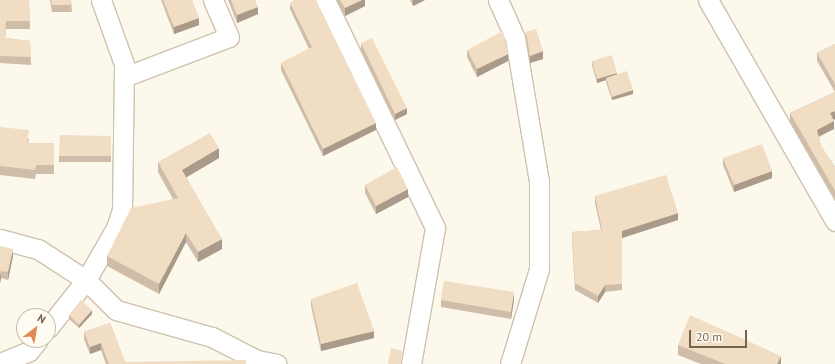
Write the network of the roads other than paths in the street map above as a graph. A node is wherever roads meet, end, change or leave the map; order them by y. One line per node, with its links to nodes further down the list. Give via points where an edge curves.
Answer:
1 (101, 0): 6 (street, via 124,64)
2 (213, 0): 6 (street, via 229,37)
3 (325, 0): 14 (street, via 435,228)
4 (498, 0): 15 (street, via 515,38 539,181 539,270)
5 (708, 0): 7 (street)
6 (124, 77): 9 (street, via 122,210 116,228)
7 (835, 221)
8 (0, 239): 9 (street, via 38,249)
9 (86, 280): 10 (street); 13 (street, via 116,310 212,337 257,360)
10 (56, 318)
11 (31, 348): 12 (street)
12 (0, 363)
13 (277, 364)
14 (411, 364)
15 (510, 364)

